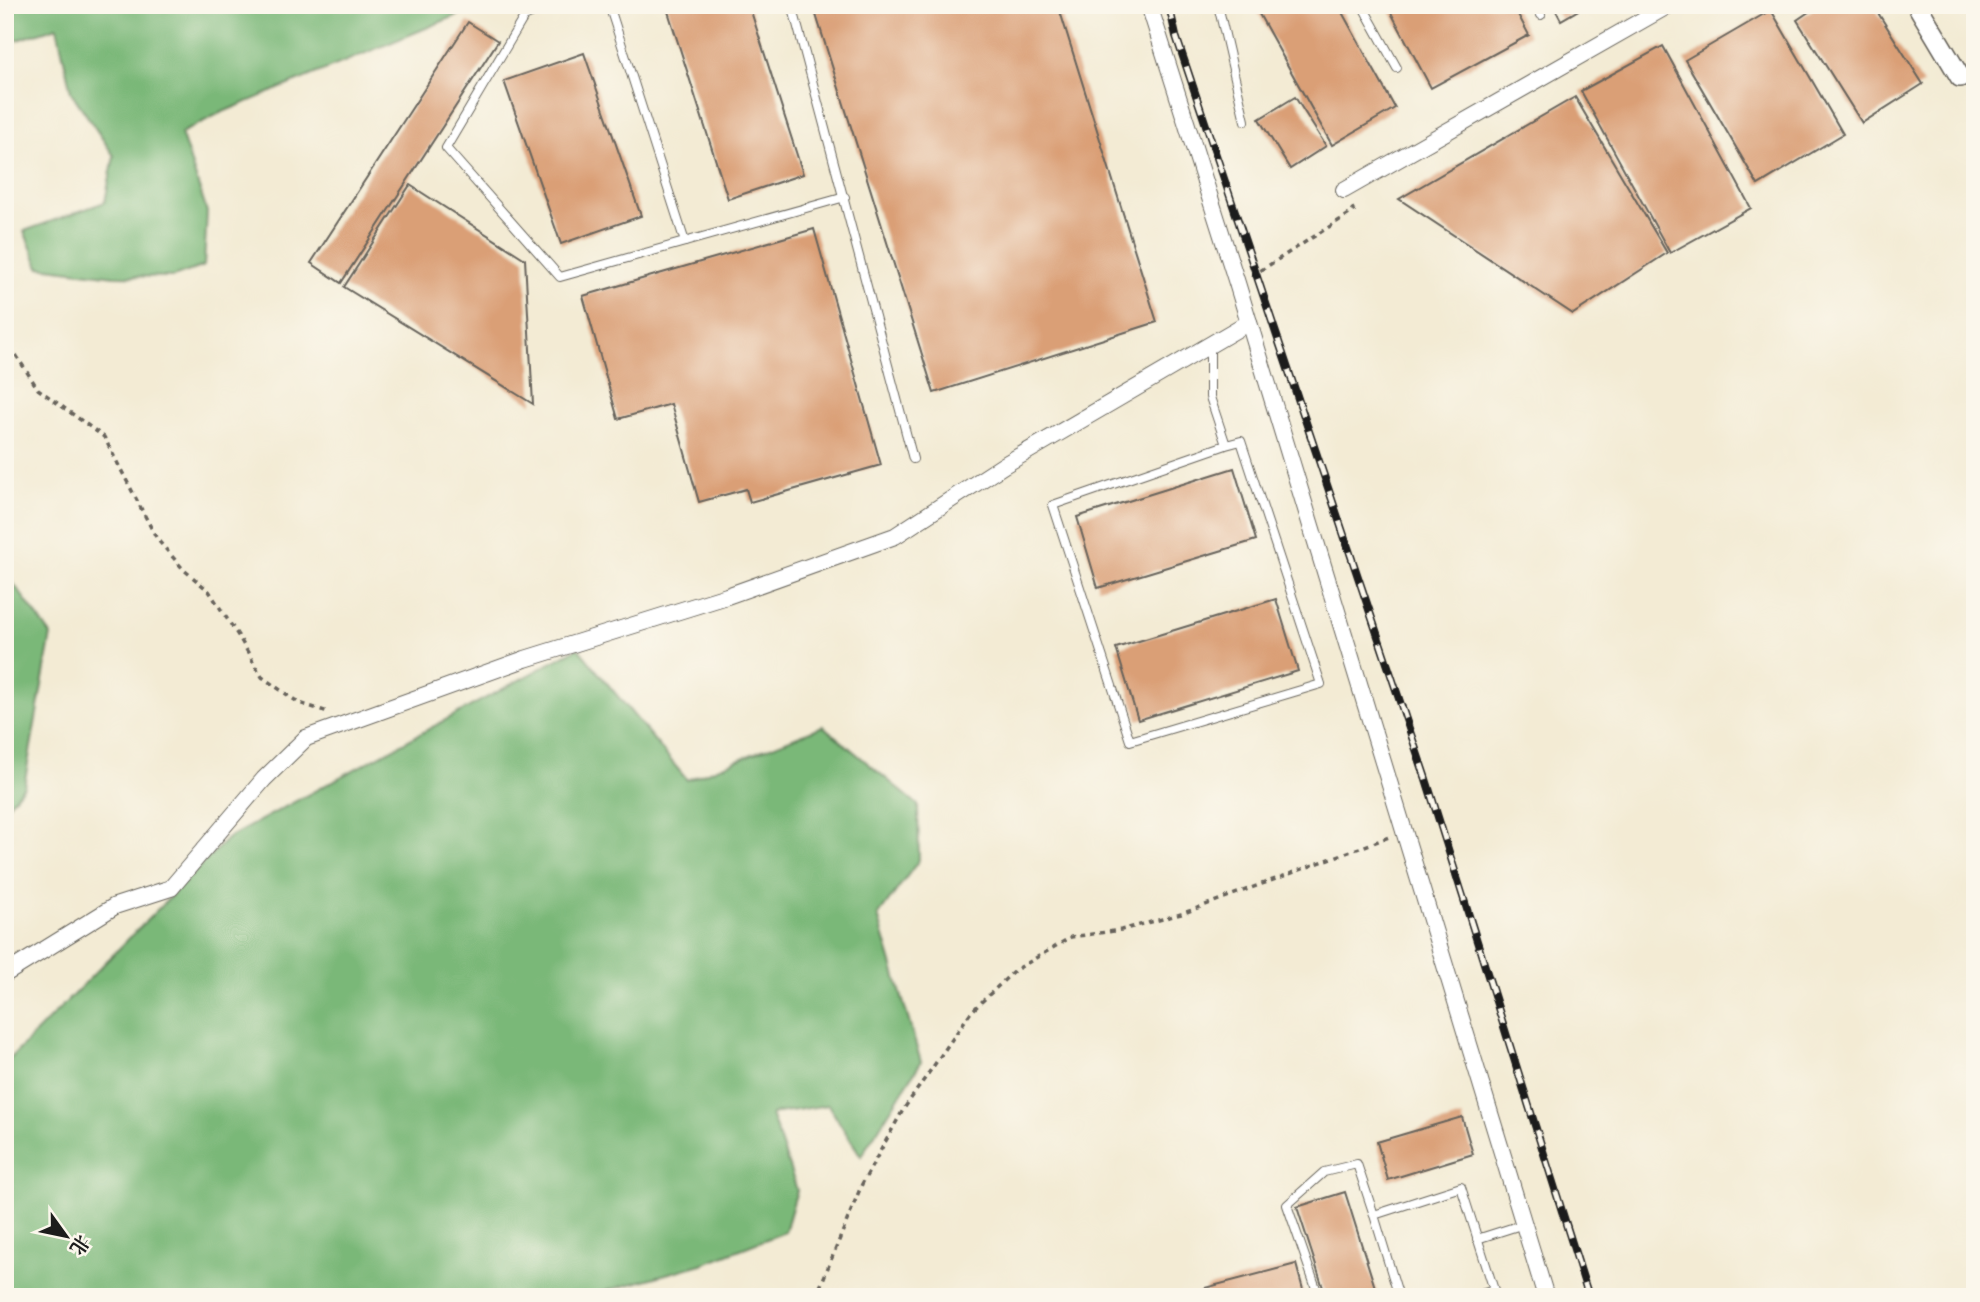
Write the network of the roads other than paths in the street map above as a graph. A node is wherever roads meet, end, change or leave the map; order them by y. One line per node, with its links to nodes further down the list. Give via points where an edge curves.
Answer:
1 (552, 5): 16 (lane, via 524,17 446,148 560,277)
2 (609, 5): 16 (lane)
3 (792, 5): 15 (lane)
4 (1149, 5): 17 (street)
5 (1217, 5): 13 (lane)
6 (1362, 5): 11 (lane)
7 (1536, 5): 10 (lane)
8 (1669, 5): 14 (street)
9 (1917, 5): 12 (street)
10 (1541, 15)
11 (1397, 68)
12 (1960, 77)
13 (1245, 121)
14 (1344, 190)
15 (845, 197): 16 (lane); 20 (lane)
16 (685, 242)
17 (1249, 322): 18 (street); 23 (street)
18 (1210, 345): 19 (lane, via 1210,397); 21 (street, via 1004,465 895,536 727,596 525,659 306,738 264,779 171,888 115,906)
19 (1226, 445): 19 (lane, via 1053,505 1130,741 1321,684 1241,441)
20 (914, 459)
21 (5, 974)
22 (1374, 1215): 24 (lane, via 1461,1187); 26 (lane, via 1357,1164 1324,1172 1287,1206); 27 (lane)
23 (1524, 1224): 24 (lane); 29 (street)
24 (1476, 1239): 25 (lane)
25 (1495, 1293): 28 (lane)
26 (1318, 1297)
27 (1399, 1297)
28 (1472, 1297)
29 (1546, 1297)

